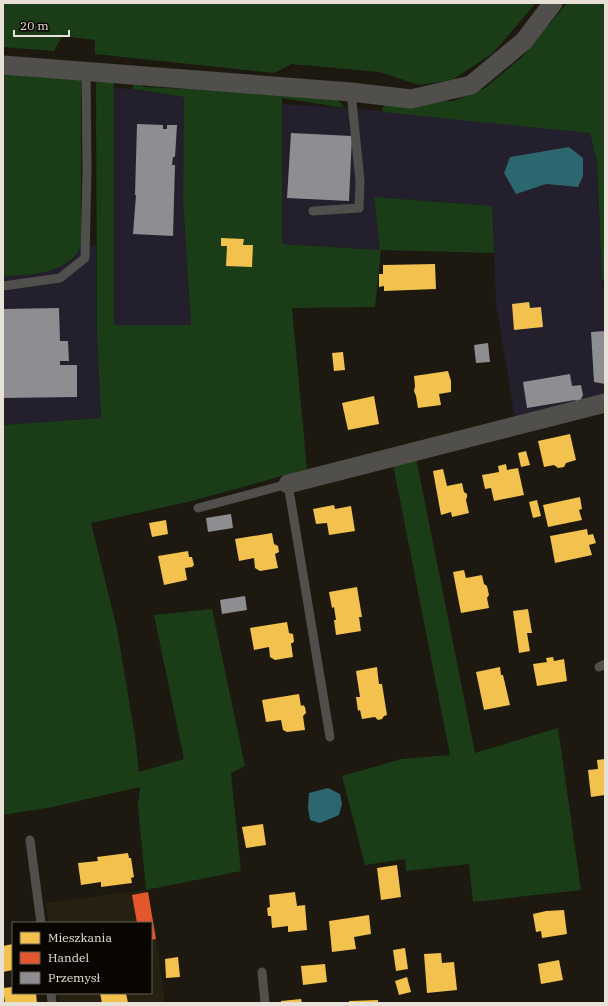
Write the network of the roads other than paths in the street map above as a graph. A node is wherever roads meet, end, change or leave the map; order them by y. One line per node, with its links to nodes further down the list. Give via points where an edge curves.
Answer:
1 (553, 3): 4 (street, via 524,41 471,85 411,100)
2 (3, 65): 3 (street)
3 (86, 71): 4 (street); 6 (lane, via 85,258 60,278)
4 (351, 92): 5 (lane, via 360,181 359,208)
5 (313, 211)
6 (3, 286)
7 (605, 403): 8 (street)
8 (288, 484): 9 (lane); 10 (lane)
9 (198, 508)
10 (330, 737)
11 (30, 840): 12 (lane)
12 (41, 922)
13 (262, 972): 14 (lane)
14 (265, 1003)

